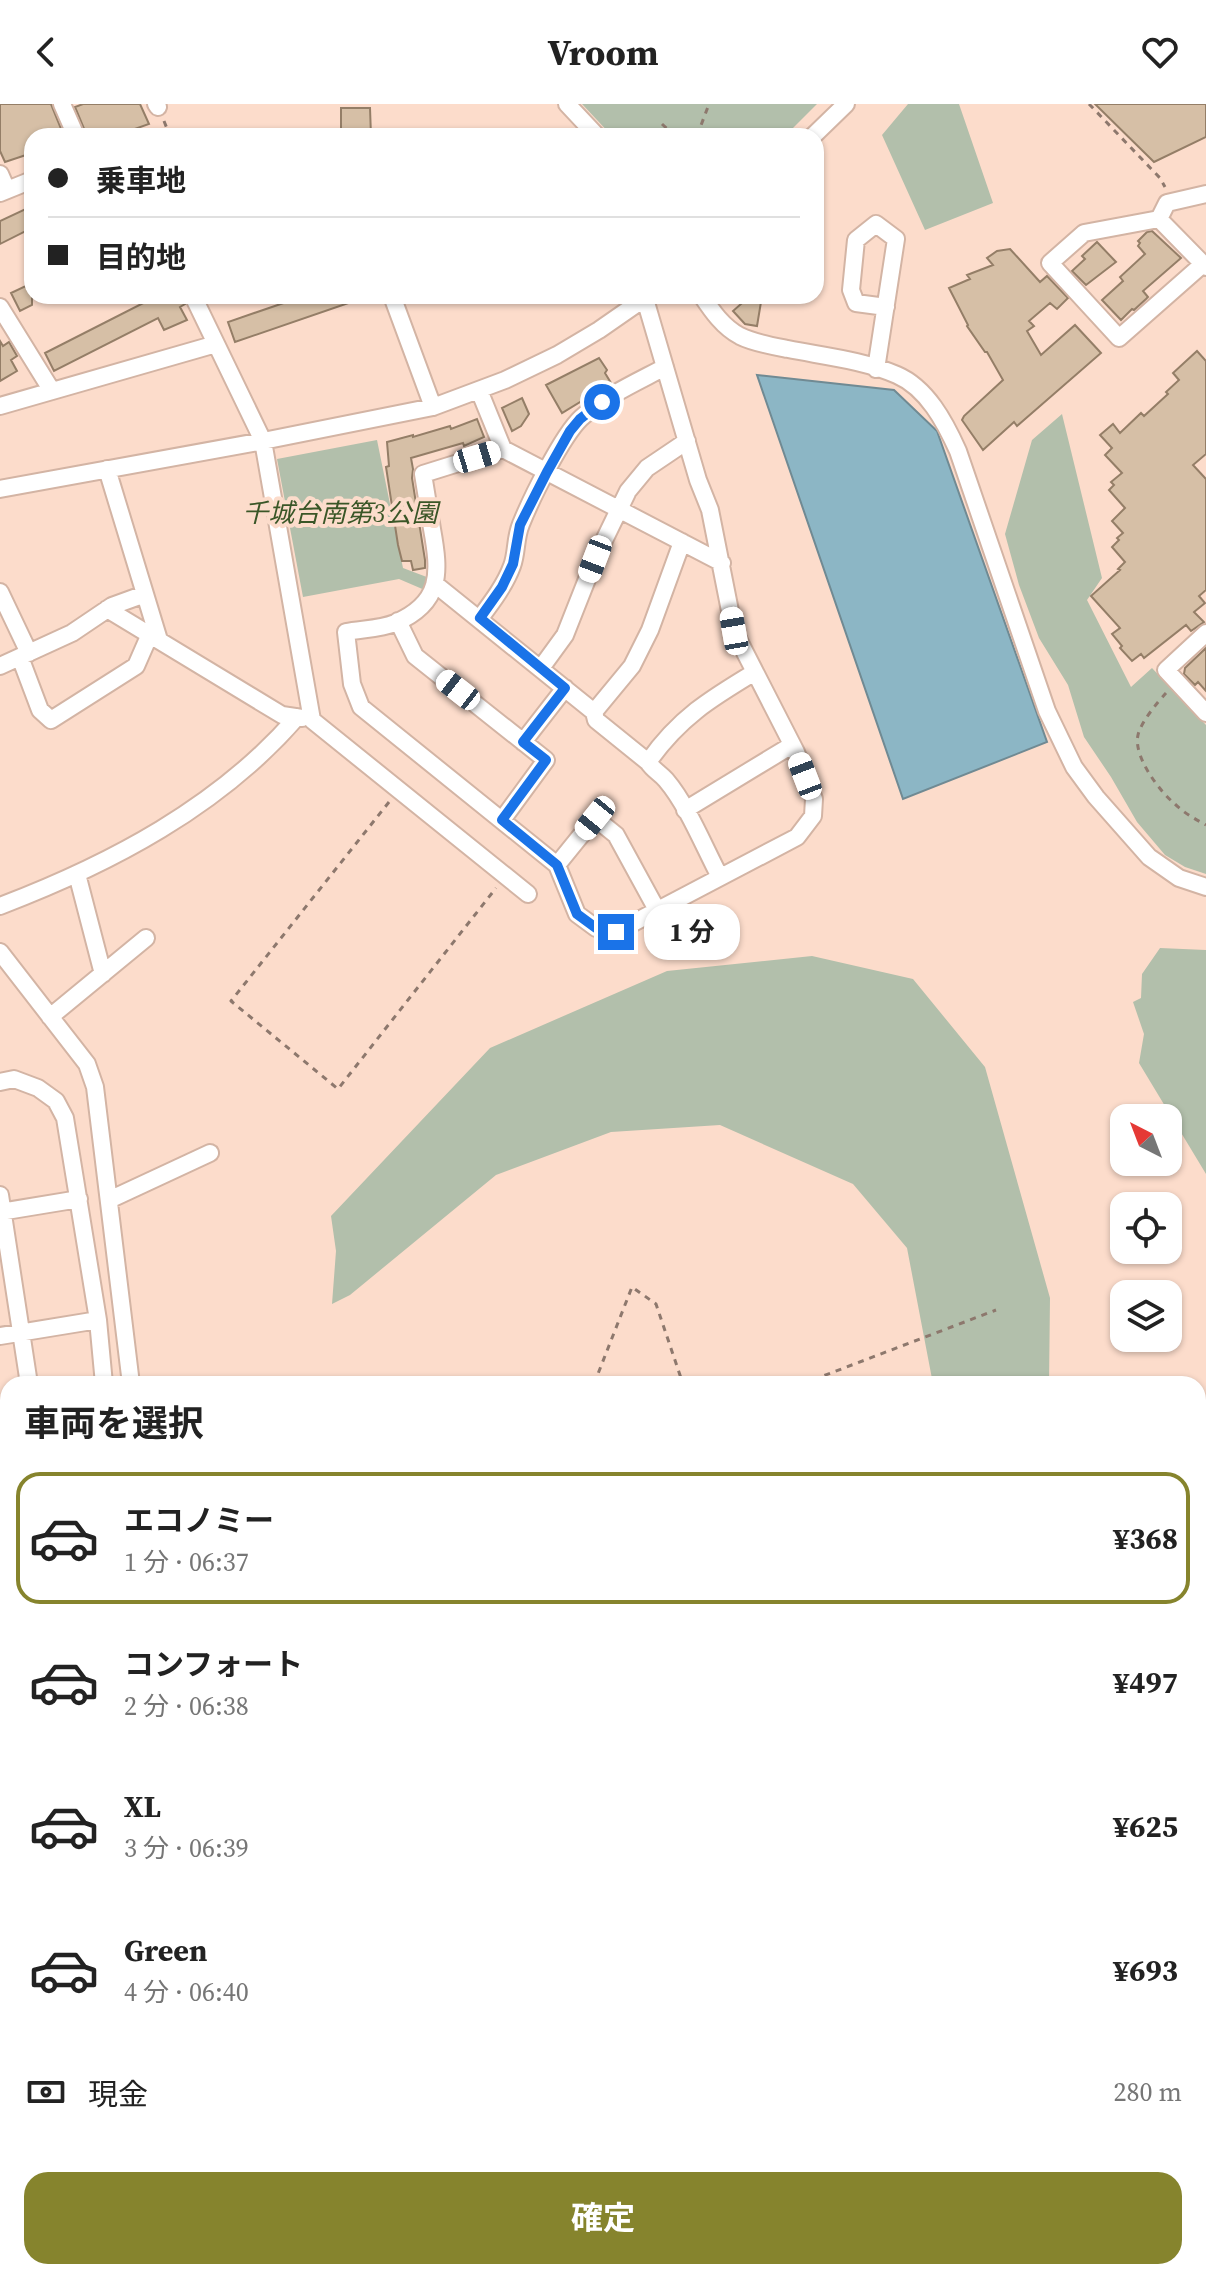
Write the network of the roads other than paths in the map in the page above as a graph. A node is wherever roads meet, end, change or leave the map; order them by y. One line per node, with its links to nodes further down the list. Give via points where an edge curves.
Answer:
1 (62, 104): 4 (street)
2 (567, 104): 5 (street)
3 (846, 104): 6 (street)
4 (72, 128)
5 (590, 128)
6 (821, 128)
7 (0, 174): 9 (street)
8 (24, 183): 9 (street)
9 (4, 191)
10 (1206, 194): 11 (street, via 1167,203)
11 (1159, 219): 12 (street); 12 (street, via 1084,233 1050,263 1119,338)
12 (1204, 265)
13 (197, 304): 20 (street)
14 (395, 304): 26 (street)
15 (637, 304): 23 (street, via 557,355)
16 (649, 304): 21 (street)
17 (707, 304): 22 (street, via 738,335)
18 (0, 307): 24 (street)
19 (886, 307): 19 (street, via 896,239 876,224 856,240 851,290 856,303); 22 (street)
20 (216, 344): 24 (street); 27 (street)
21 (665, 367): 28 (street); 31 (street, via 580,419)
22 (876, 369): 60 (street, via 898,375 945,422 1047,711 1074,767 1149,857 1179,878)
23 (479, 390): 26 (street); 29 (street)
24 (52, 391): 25 (street)
25 (0, 406)
26 (433, 407): 27 (street)
27 (263, 441): 30 (street); 51 (street)
28 (687, 441): 33 (street, via 647,468); 35 (street)
29 (503, 449): 31 (street); 36 (street, via 423,474 437,558)
30 (107, 469): 32 (street); 38 (street)
31 (547, 472): 33 (street); 40 (street, via 520,525 513,564)
32 (0, 489)
33 (620, 510): 34 (street); 46 (street, via 565,635)
34 (682, 542): 35 (street); 49 (street, via 632,666)
35 (722, 563): 47 (street, via 734,631)
36 (435, 584): 40 (street); 41 (street, via 423,605)
37 (0, 592): 44 (street)
38 (145, 594): 39 (street); 43 (street)
39 (107, 609): 43 (street); 44 (street, via 72,633)
40 (480, 618): 46 (street)
41 (398, 621): 52 (street, via 415,656); 56 (street, via 346,632 352,684 361,707)
42 (1206, 633): 50 (street, via 1166,670)
43 (154, 637): 44 (street, via 136,666 51,720 40,710); 51 (street, via 282,715)
44 (24, 655): 45 (street)
45 (0, 666)
46 (541, 668): 48 (street)
47 (755, 672): 53 (street); 54 (street, via 688,715)
48 (565, 688): 49 (street); 52 (street)
49 (594, 712): 54 (street, via 596,720)
50 (1206, 713)
51 (304, 718): 58 (street, via 173,822); 61 (street)
52 (523, 742): 56 (street, via 546,760)
53 (792, 745): 55 (street); 59 (street, via 814,799 813,816 797,837)
54 (648, 762): 55 (street)
55 (685, 810): 59 (street)
56 (502, 820): 57 (street)
57 (557, 865): 63 (street, via 577,914 596,928 616,932); 63 (street, via 595,818 616,835)
58 (77, 874): 62 (street); 66 (street)
59 (720, 877): 63 (street)
60 (1206, 887)
61 (528, 894)
62 (0, 906)
63 (657, 910)
64 (146, 938): 66 (street)
65 (0, 952): 67 (street)
66 (103, 974): 67 (street)
67 (50, 1017): 71 (street, via 87,1064 95,1087)
68 (0, 1082): 70 (street, via 14,1079 56,1101 65,1118)
69 (210, 1153): 71 (street)
70 (79, 1199): 72 (street); 73 (street)
71 (109, 1200): 78 (street)
72 (1, 1206): 74 (street)
73 (98, 1320): 74 (street); 77 (street)
74 (20, 1333): 75 (street); 76 (street)
75 (0, 1336)
76 (28, 1376)
77 (103, 1376)
78 (130, 1376)

